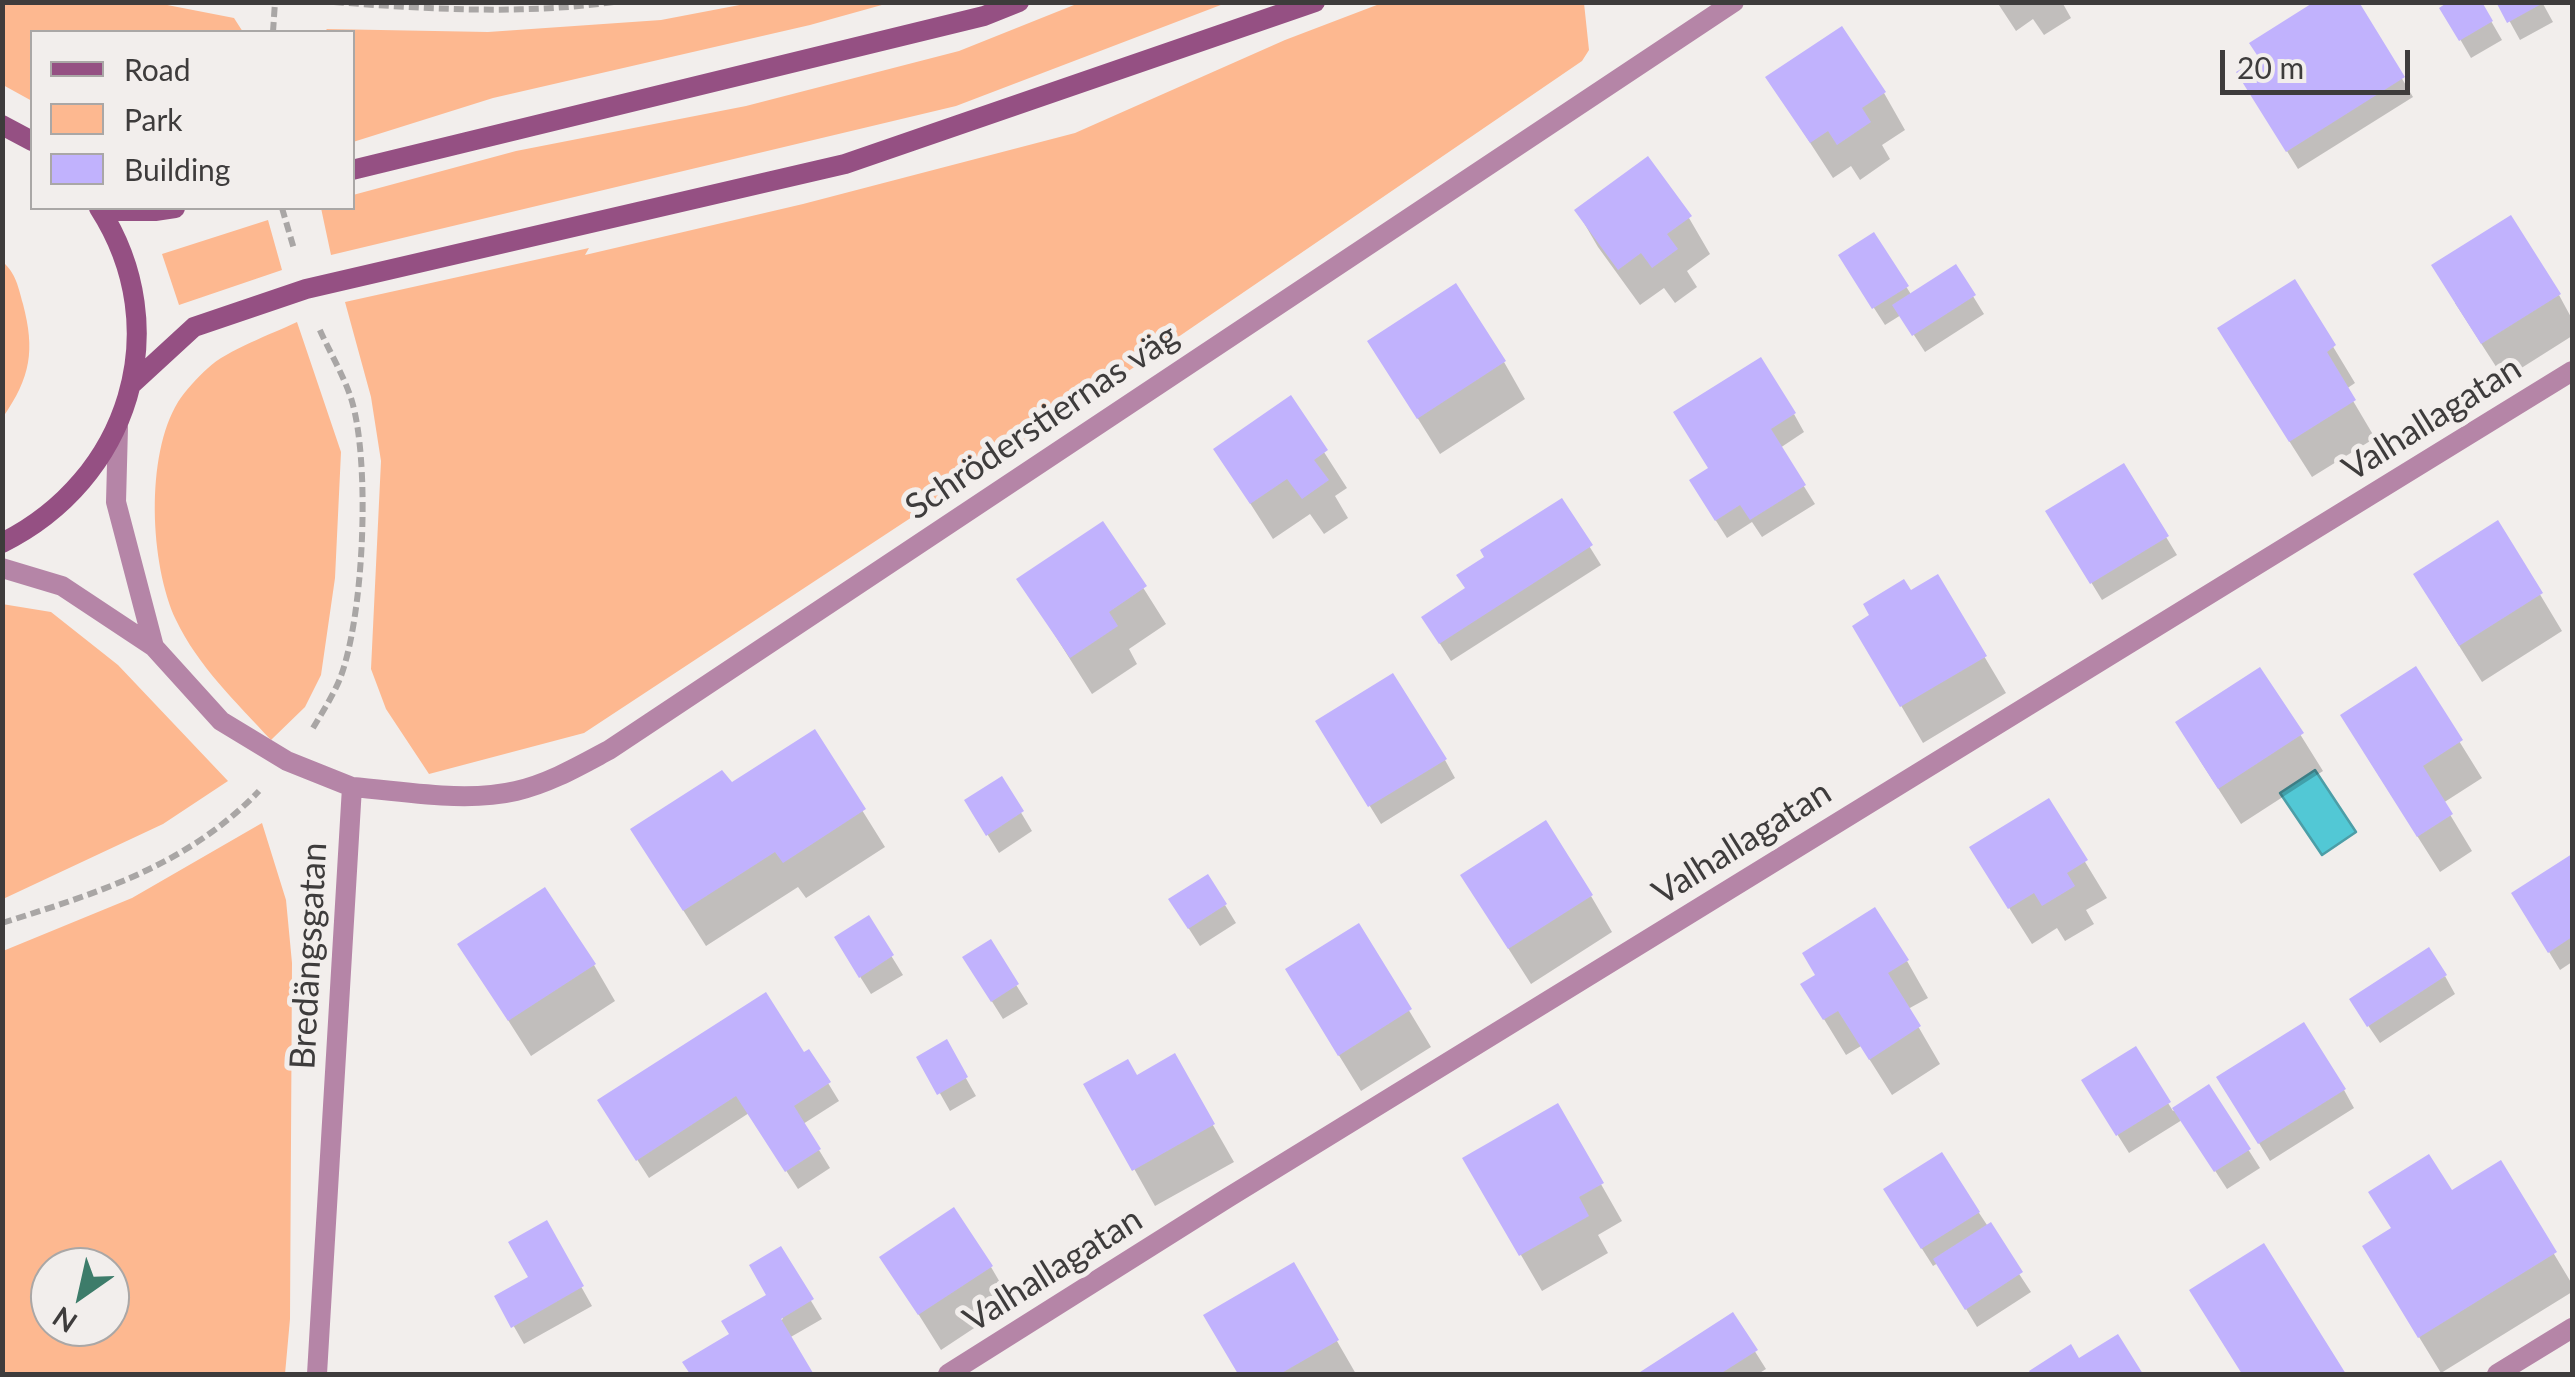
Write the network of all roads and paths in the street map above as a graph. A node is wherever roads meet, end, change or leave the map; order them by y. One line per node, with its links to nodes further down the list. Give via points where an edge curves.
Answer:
1 (276, 2): 7 (path)
2 (334, 2): 3 (path, via 433,10)
3 (614, 2)
4 (1020, 2): 10 (street)
5 (1316, 2): 14 (street, via 845,164)
6 (1734, 2): 22 (street, Schröderstiernas väg, via 609,750 514,791 466,795)
7 (273, 30)
8 (2, 124): 9 (street)
9 (30, 140)
10 (355, 169)
11 (101, 210): 16 (street, via 134,294)
12 (128, 210): 13 (street)
13 (162, 210)
14 (306, 289): 16 (street, via 194,328); 21 (path, via 351,397 359,436 358,595 339,682)
15 (2572, 371): 26 (street, Valhallagatan)
16 (132, 384): 17 (street)
17 (118, 427): 18 (street, via 66,502); 20 (street, via 116,502)
18 (2, 543)
19 (2, 568): 20 (street, via 62,586)
20 (154, 647): 21 (street, via 221,721)
21 (287, 762): 22 (street); 23 (path, via 245,806 156,867)
22 (352, 787): 25 (street, Bredängsgatan)
23 (2, 923)
24 (2572, 1328): 27 (street)
25 (318, 1374)
26 (948, 1374)
27 (2496, 1374)

